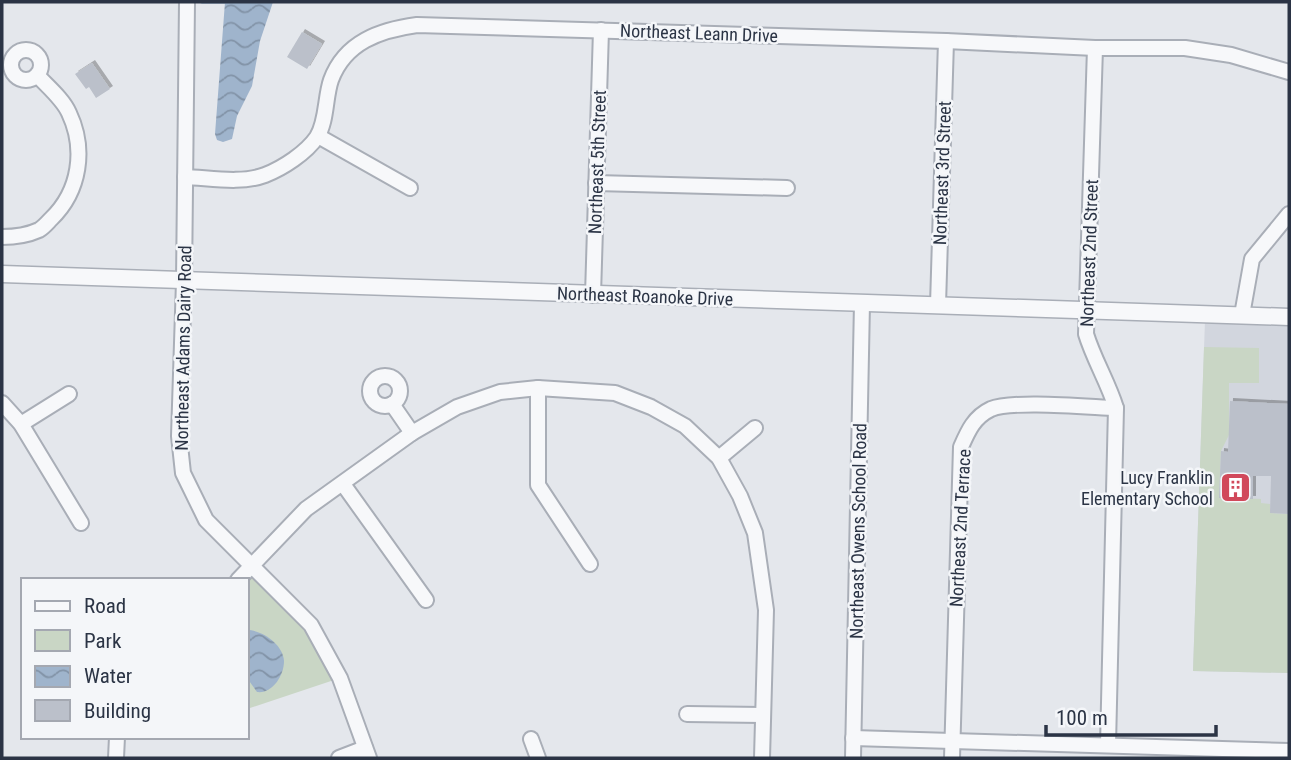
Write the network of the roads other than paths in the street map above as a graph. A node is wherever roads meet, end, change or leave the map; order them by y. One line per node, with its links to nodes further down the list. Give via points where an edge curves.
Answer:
1 (187, 2): 8 (street, Northeast Adams Dairy Road)
2 (601, 30): 3 (street, Northeast Leann Drive); 7 (street, Northeast Leann Drive, via 416,25 372,35 355,47 332,79); 9 (street, Northeast 5th Street)
3 (946, 41): 4 (street, Northeast Leann Drive); 18 (street, Northeast 3rd Street)
4 (1095, 48): 5 (street, Northeast Leann Drive, via 1185,48 1231,55); 19 (street, Northeast 2nd Street)
5 (1289, 72)
6 (37, 75): 13 (street, via 69,111 78,137 75,184 61,209 40,229)
7 (318, 136): 8 (street, via 300,154 265,175); 10 (street)
8 (185, 177): 15 (street, Northeast Adams Dairy Road)
9 (596, 183): 11 (street); 16 (street, Northeast 5th Street)
10 (410, 188)
11 (787, 188)
12 (1289, 214): 20 (street, via 1252,259)
13 (2, 237)
14 (2, 274): 15 (street, Northeast Roanoke Drive)
15 (184, 281): 16 (street, Northeast Roanoke Drive); 34 (street, Northeast Adams Dairy Road, via 179,436 183,473 205,520)
16 (593, 295): 17 (street, Northeast Roanoke Drive)
17 (862, 303): 18 (street, Northeast Roanoke Drive); 39 (street, Northeast Owens School Road)
18 (938, 305): 19 (street, Northeast Roanoke Drive)
19 (1088, 310): 20 (street, Northeast Roanoke Drive); 26 (street, Northeast 2nd Street, via 1089,345)
20 (1242, 315): 21 (street, Northeast Roanoke Drive)
21 (1289, 317)
22 (538, 388): 29 (street, via 500,392 457,407); 30 (street, via 627,397 685,426); 33 (street, via 538,485)
23 (69, 394): 27 (street)
24 (2, 403): 27 (street)
25 (392, 404): 29 (street)
26 (1116, 408): 42 (street, Northeast 2nd Terrace, via 1010,405 991,409 974,421 965,437 961,447); 43 (street, Northeast 2nd Street)
27 (20, 425): 32 (street)
28 (755, 428): 30 (street)
29 (412, 433): 31 (street)
30 (719, 458): 38 (street, via 755,533 766,610)
31 (343, 484): 34 (street, via 306,509); 36 (street)
32 (81, 523)
33 (590, 564)
34 (250, 566): 35 (street); 45 (street, Northeast Adams Dairy Road, via 311,625 340,678)
35 (240, 578)
36 (426, 600)
37 (687, 714): 38 (street)
38 (762, 715): 49 (street)
39 (853, 738): 42 (street); 50 (street, Northeast Owens School Road)
40 (117, 739): 46 (street)
41 (531, 739): 48 (street)
42 (953, 740): 43 (street); 51 (street, Northeast 2nd Terrace)
43 (1108, 745): 44 (street)
44 (1289, 751)
45 (367, 753): 47 (street)
46 (116, 758)
47 (339, 758)
48 (538, 758)
49 (762, 758)
50 (853, 758)
51 (952, 758)

